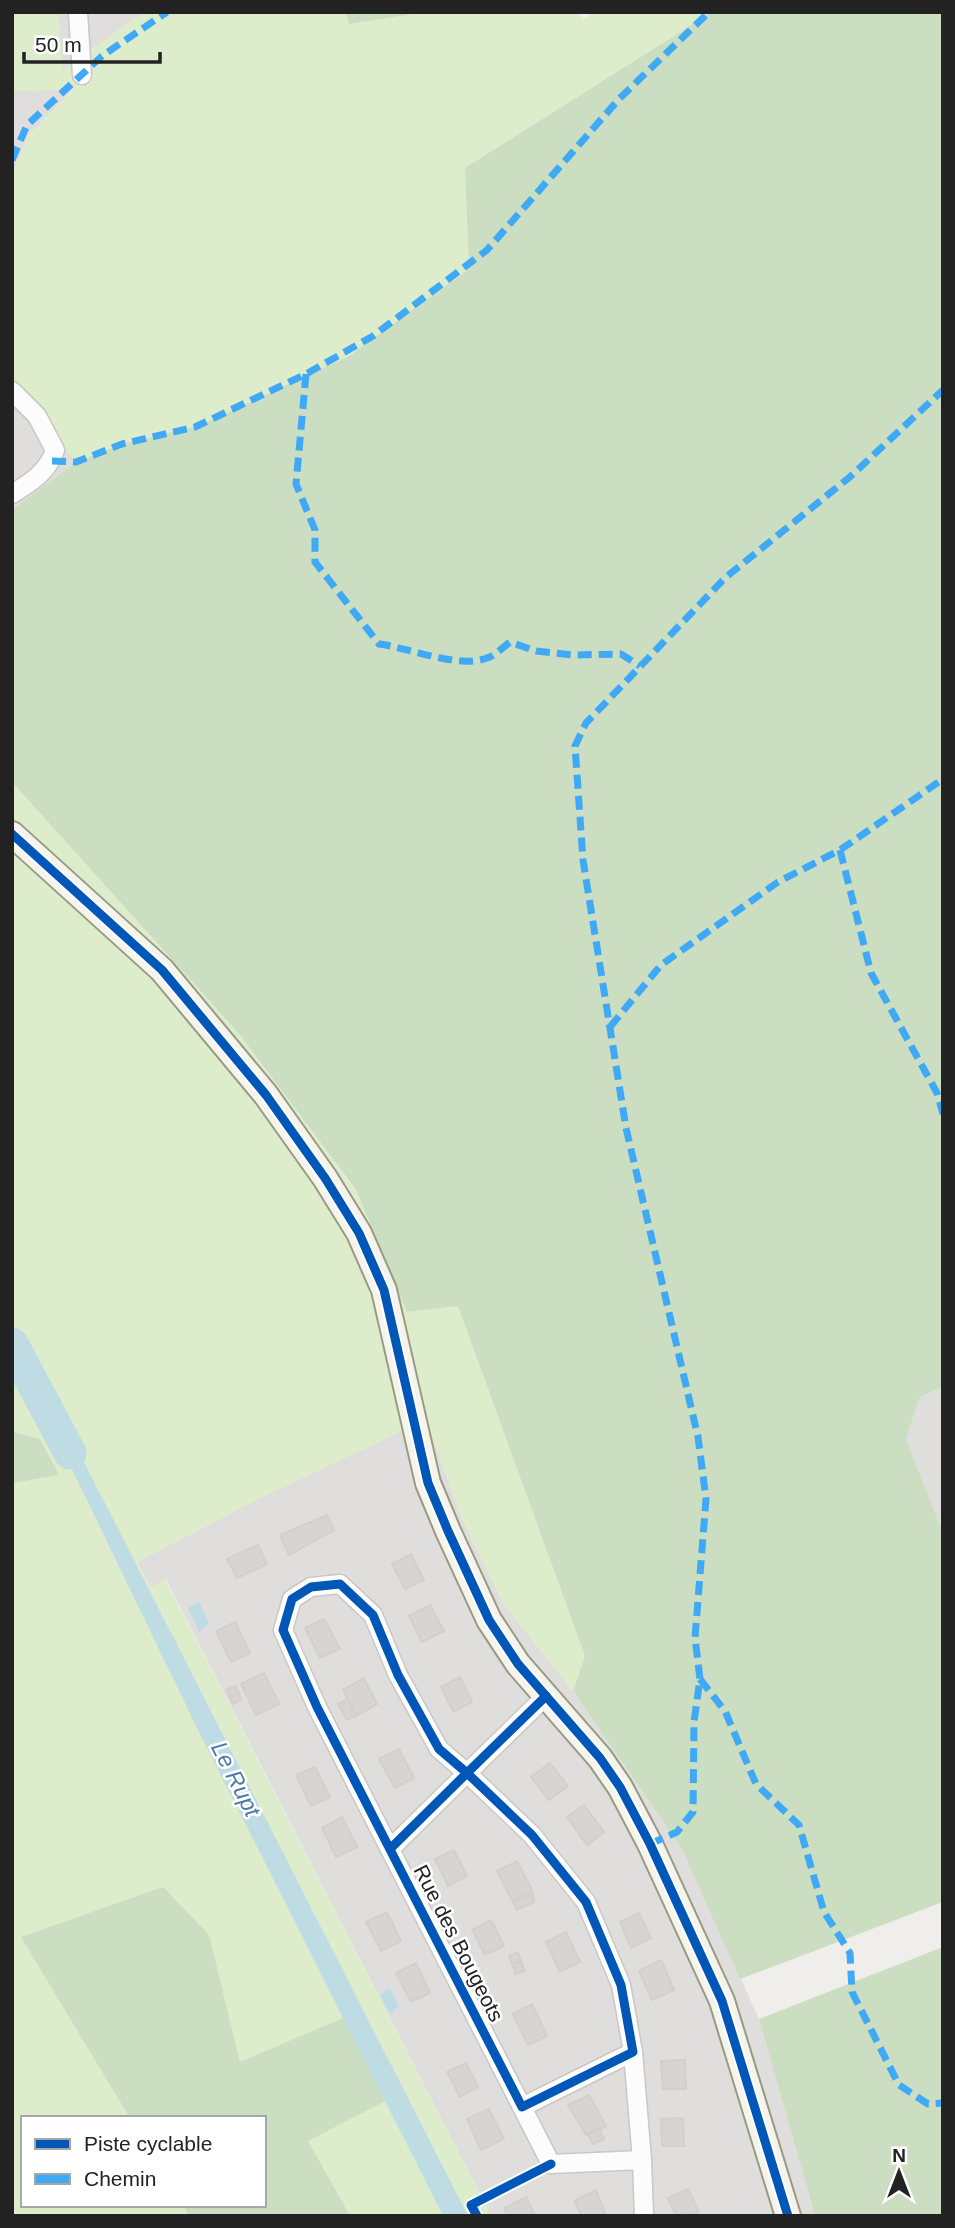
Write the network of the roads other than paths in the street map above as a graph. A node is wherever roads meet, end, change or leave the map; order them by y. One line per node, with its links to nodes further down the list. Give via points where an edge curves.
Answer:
1 (78, 12): 2 (street)
2 (82, 75)
3 (12, 391): 4 (street, via 37,416 55,450 52,461 34,480)
4 (12, 494)
5 (12, 834): 6 (main road, via 162,971 266,1095 325,1178 359,1233 384,1290 428,1483 448,1531 489,1620 517,1664)
6 (546, 1696): 7 (street); 13 (main road, via 606,1768 650,1844 722,2001)
7 (467, 1773): 8 (street); 8 (street, Rue des Bougeots, via 439,1749 398,1675 373,1615 340,1584 311,1587 292,1599 283,1630 317,1707); 9 (street, Rue des Bougeots, via 532,1835 586,1902 621,1985)
8 (392, 1847): 10 (street, Rue des Bougeots)
9 (633, 2052): 10 (street); 11 (street, Rue des Bougeots)
10 (523, 2107): 11 (street, Rue des Bougeots, via 551,2164)
11 (642, 2160): 12 (street, Rue des Bougeots)
12 (643, 2216)
13 (788, 2216)

